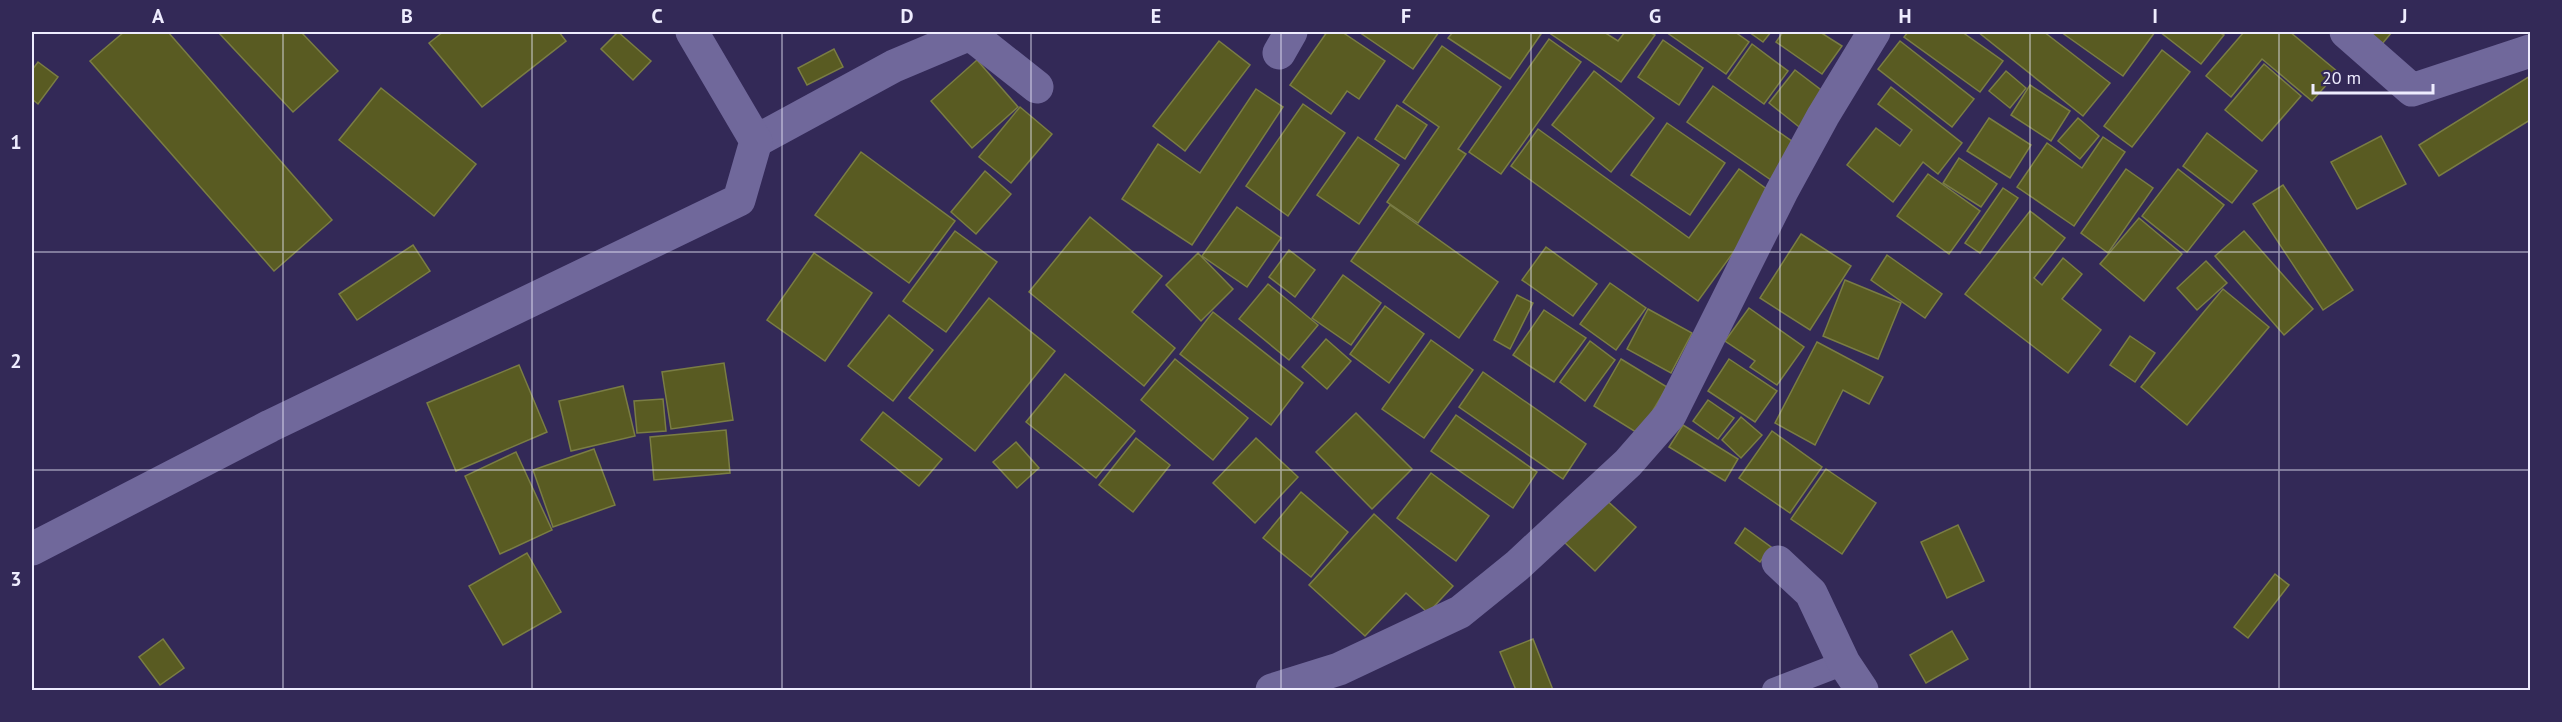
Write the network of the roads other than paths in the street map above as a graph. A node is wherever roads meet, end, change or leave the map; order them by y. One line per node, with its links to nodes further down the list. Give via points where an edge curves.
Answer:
1 (692, 32): 6 (street)
2 (1874, 32): 10 (street, via 1782,191 1670,415 1628,463 1518,565 1460,612 1338,669)
3 (2346, 32): 4 (street, via 2412,90)
4 (2530, 51)
5 (1037, 87): 6 (street, via 970,34 894,66)
6 (756, 141): 7 (street, via 739,201 270,426)
7 (32, 549)
8 (1778, 562): 9 (street, via 1811,593)
9 (1844, 663): 11 (lane); 12 (street)
10 (1272, 690)
11 (1774, 690)
12 (1862, 690)

